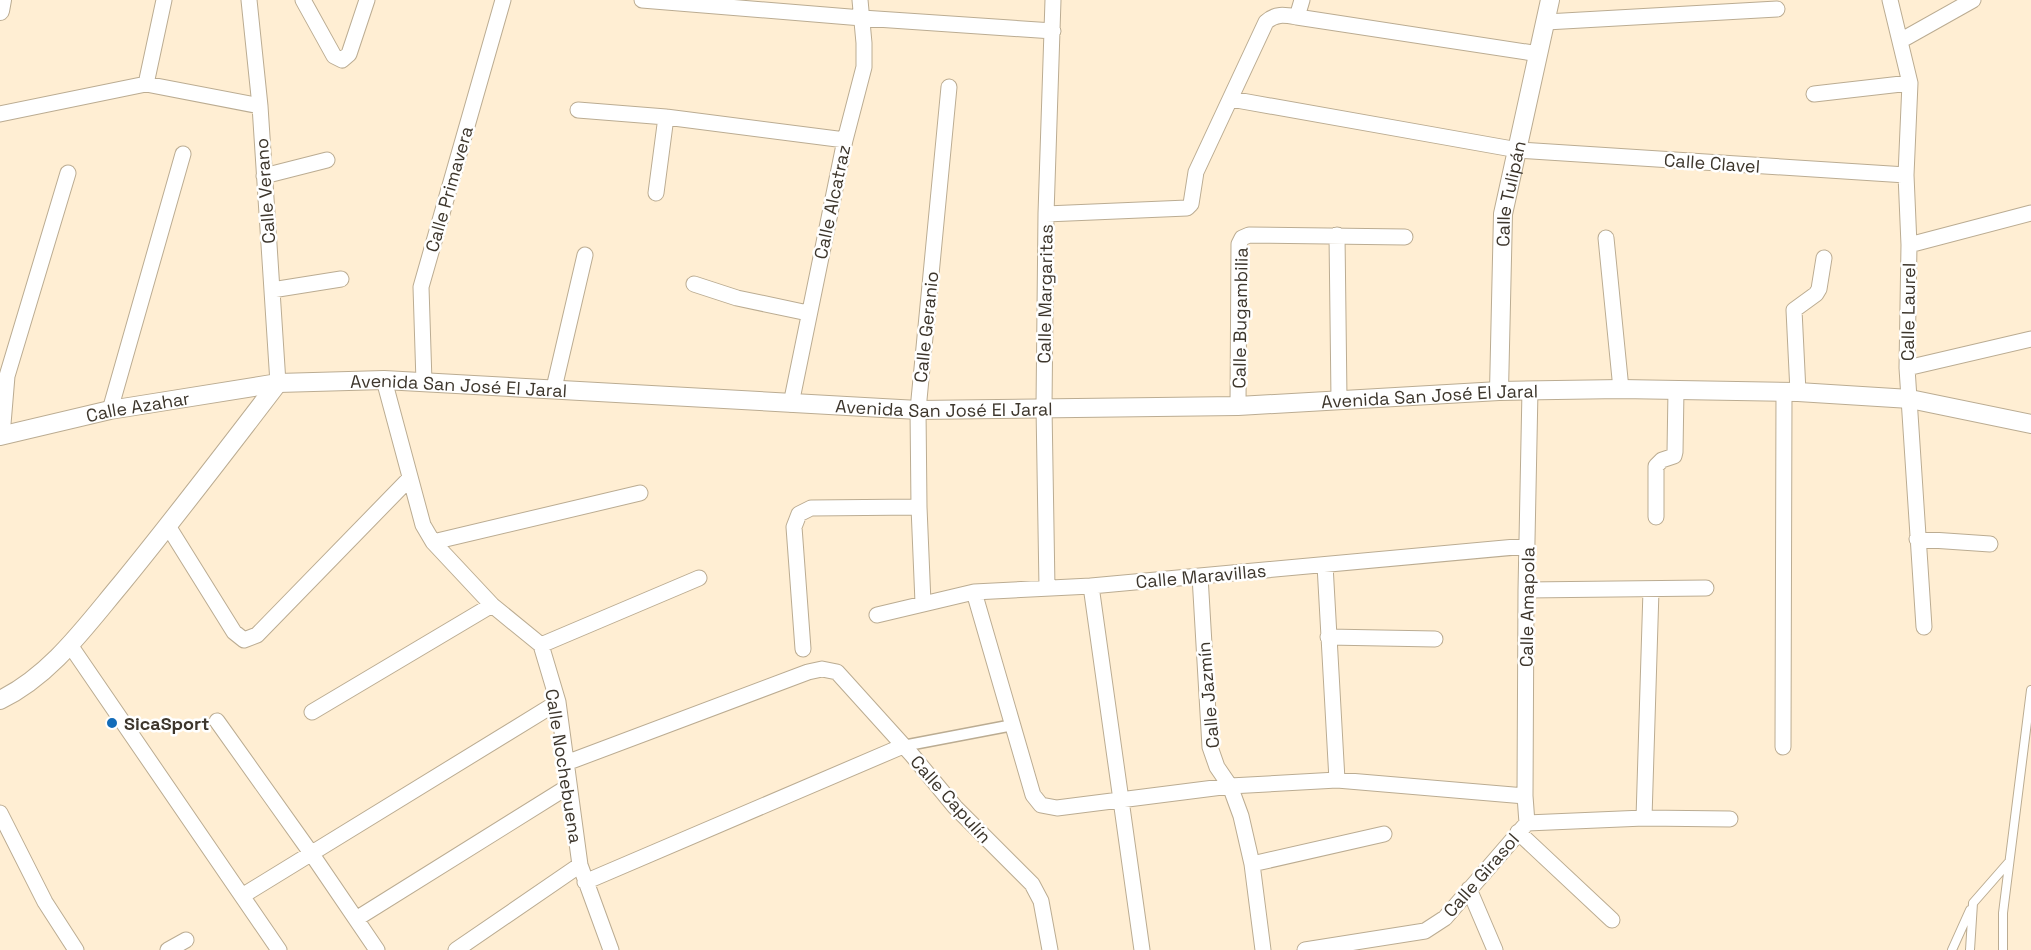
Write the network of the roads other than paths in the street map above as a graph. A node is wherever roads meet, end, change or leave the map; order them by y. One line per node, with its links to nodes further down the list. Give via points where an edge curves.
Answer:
1 (2, 0): 15 (street)
2 (164, 0): 23 (street)
3 (249, 0): 27 (street, Calle Verano)
4 (303, 0): 5 (street, via 334,56 342,60 349,54)
5 (367, 0)
6 (502, 0): 54 (street, Calle Primavera, via 421,286)
7 (642, 0): 17 (street)
8 (860, 0): 17 (street, Calle Alcatraz)
9 (1053, 0): 19 (street, Calle Margaritas)
10 (1302, 0): 16 (street)
11 (1550, 0): 18 (street, Calle Tulipán)
12 (1890, 0): 20 (street, Calle Laurel)
13 (1973, 0): 20 (street)
14 (1777, 9): 18 (street)
15 (0, 11)
16 (1298, 17): 21 (street); 26 (street, via 1273,16 1266,22)
17 (861, 18): 19 (street); 31 (street, Calle Alcatraz, via 864,67)
18 (1546, 22): 21 (street, Calle Tulipán)
19 (1053, 31): 40 (street, Calle Margaritas)
20 (1900, 41): 22 (street, Calle Laurel)
21 (1539, 54): 32 (street, Calle Tulipán)
22 (1910, 83): 25 (street); 37 (street, Calle Laurel)
23 (146, 84): 27 (street); 29 (street)
24 (949, 87): 68 (street, Calle Geranio)
25 (1814, 94)
26 (1231, 99): 32 (street, Calle Clavel); 40 (street, via 1196,172 1187,208)
27 (260, 106): 36 (street, Calle Verano)
28 (578, 110): 30 (street)
29 (0, 114)
30 (666, 117): 31 (street); 38 (street)
31 (845, 140): 50 (street, Calle Alcatraz)
32 (1518, 150): 37 (street, Calle Clavel); 60 (street, Calle Tulipán, via 1503,214)
33 (183, 154): 67 (street)
34 (327, 160): 36 (street)
35 (68, 173): 70 (street, via 7,376)
36 (264, 176): 49 (street, Calle Verano)
37 (1906, 176): 44 (street, Calle Laurel)
38 (656, 193)
39 (2031, 213): 44 (street)
40 (1046, 214): 66 (street, Calle Margaritas)
41 (1337, 235): 42 (street); 62 (street); 65 (street, Calle Bugambilia, via 1242,238)
42 (1405, 237)
43 (1606, 238): 57 (street)
44 (1910, 245): 52 (street, Calle Laurel)
45 (585, 255): 56 (street)
46 (1824, 258): 61 (street, via 1819,289 1794,310)
47 (341, 279): 49 (street)
48 (694, 284): 50 (street)
49 (272, 290): 55 (street, Calle Verano)
50 (808, 314): 64 (street, Calle Alcatraz)
51 (2031, 339): 52 (street)
52 (1907, 368): 63 (street, Calle Laurel)
53 (384, 380): 54 (street, Avenida San José El Jaral); 55 (street, Avenida San José El Jaral); 71 (street)
54 (424, 382): 56 (street, Avenida San José El Jaral)
55 (278, 383): 67 (street, Calle Azahar); 75 (street)
56 (554, 388): 64 (street, Avenida San José El Jaral)
57 (1621, 389): 58 (street, Avenida San José El Jaral); 59 (street, Avenida San José El Jaral)
58 (1530, 390): 60 (street, Avenida San José El Jaral); 79 (street, Calle Amapola)
59 (1676, 390): 61 (street, Avenida San José El Jaral); 74 (street, via 1675,452 1656,466)
60 (1499, 391): 62 (street, Avenida San José El Jaral)
61 (1791, 392): 63 (street, Avenida San José El Jaral); 105 (street)
62 (1339, 399): 65 (street, Avenida San José El Jaral)
63 (1910, 399): 69 (street, Avenida San José El Jaral); 76 (street, Calle Laurel)
64 (791, 404): 68 (street, Avenida San José El Jaral)
65 (1238, 406): 66 (street, Avenida San José El Jaral)
66 (1044, 407): 68 (street, Avenida San José El Jaral); 84 (street, Calle Margaritas)
67 (110, 410): 70 (street, Calle Azahar)
68 (918, 410): 73 (street, Calle Geranio)
69 (2031, 424)
70 (1, 436)
71 (410, 478): 75 (street, via 256,635 244,640 234,632); 77 (street, via 423,525)
72 (640, 493): 77 (street)
73 (919, 507): 89 (street, Calle Geranio); 97 (street, via 811,508 799,514 794,527)
74 (1656, 517)
75 (168, 526): 95 (street)
76 (1917, 539): 78 (street); 92 (street, Calle Laurel)
77 (433, 542): 90 (street)
78 (1990, 544)
79 (1527, 546): 80 (street, Calle Maravillas); 86 (street, Calle Amapola)
80 (1325, 565): 81 (street, Calle Maravillas); 93 (street)
81 (1200, 576): 83 (street, Calle Maravillas); 109 (street, Calle Jazmín, via 1210,747)
82 (699, 578): 96 (street)
83 (1091, 586): 84 (street, Calle Maravillas); 111 (street)
84 (1047, 588): 88 (street, Calle Maravillas)
85 (1706, 588): 87 (street)
86 (1526, 590): 87 (street); 110 (street, Calle Amapola)
87 (1651, 590): 113 (street)
88 (974, 592): 89 (street, Calle Maravillas); 103 (street)
89 (923, 603): 91 (street, Calle Maravillas)
90 (492, 605): 96 (street); 101 (street)
91 (878, 615)
92 (1923, 627)
93 (1328, 637): 94 (street); 107 (street)
94 (1435, 639)
95 (70, 645): 99 (street, via 36,678); 123 (street)
96 (541, 645): 100 (street, Calle Nochebuena)
97 (803, 649)
98 (2031, 690): 118 (lane)
99 (0, 700)
100 (558, 702): 106 (street, Calle Nochebuena); 117 (street)
101 (312, 712)
102 (217, 721): 117 (street)
103 (1013, 725): 104 (street); 111 (street, via 1033,795 1041,805 1058,808)
104 (903, 746): 106 (street, Calle Capulín, via 837,672 822,669); 121 (street); 135 (street, Calle Capulín, via 955,807 1032,884 1041,901)
105 (1783, 747)
106 (566, 763): 108 (street, Calle Nochebuena)
107 (1337, 780): 109 (street); 110 (street)
108 (569, 786): 120 (street, Calle Nochebuena); 125 (street)
109 (1230, 786): 111 (street); 119 (street, Calle Jazmín)
110 (1525, 796): 115 (street, Calle Amapola)
111 (1121, 801): 136 (street)
112 (0, 813): 129 (street, via 45,902)
113 (1644, 818): 114 (street, Calle Girasol); 115 (street, Calle Girasol)
114 (1730, 819)
115 (1523, 827): 122 (street, Calle Girasol); 126 (street)
116 (1384, 834): 119 (street)
117 (311, 853): 123 (street); 125 (street)
118 (2009, 862): 124 (lane); 141 (lane)
119 (1252, 864): 137 (street, Calle Jazmín)
120 (580, 865): 121 (street, Calle Nochebuena); 133 (street)
121 (585, 882): 134 (street, Calle Nochebuena)
122 (1469, 889): 128 (street, Calle Girasol, via 1445,918 1425,931); 138 (street)
123 (242, 896): 131 (street)
124 (1973, 903): 139 (lane); 140 (lane)
125 (356, 919): 132 (street)
126 (1612, 920)
127 (186, 940): 130 (street)
128 (1311, 949)
129 (76, 950)
130 (168, 950)
131 (279, 950)
132 (378, 950)
133 (456, 950)
134 (610, 950)
135 (1050, 950)
136 (1142, 950)
137 (1263, 950)
138 (1495, 950)
139 (1952, 950)
140 (1970, 950)
141 (2003, 950)

